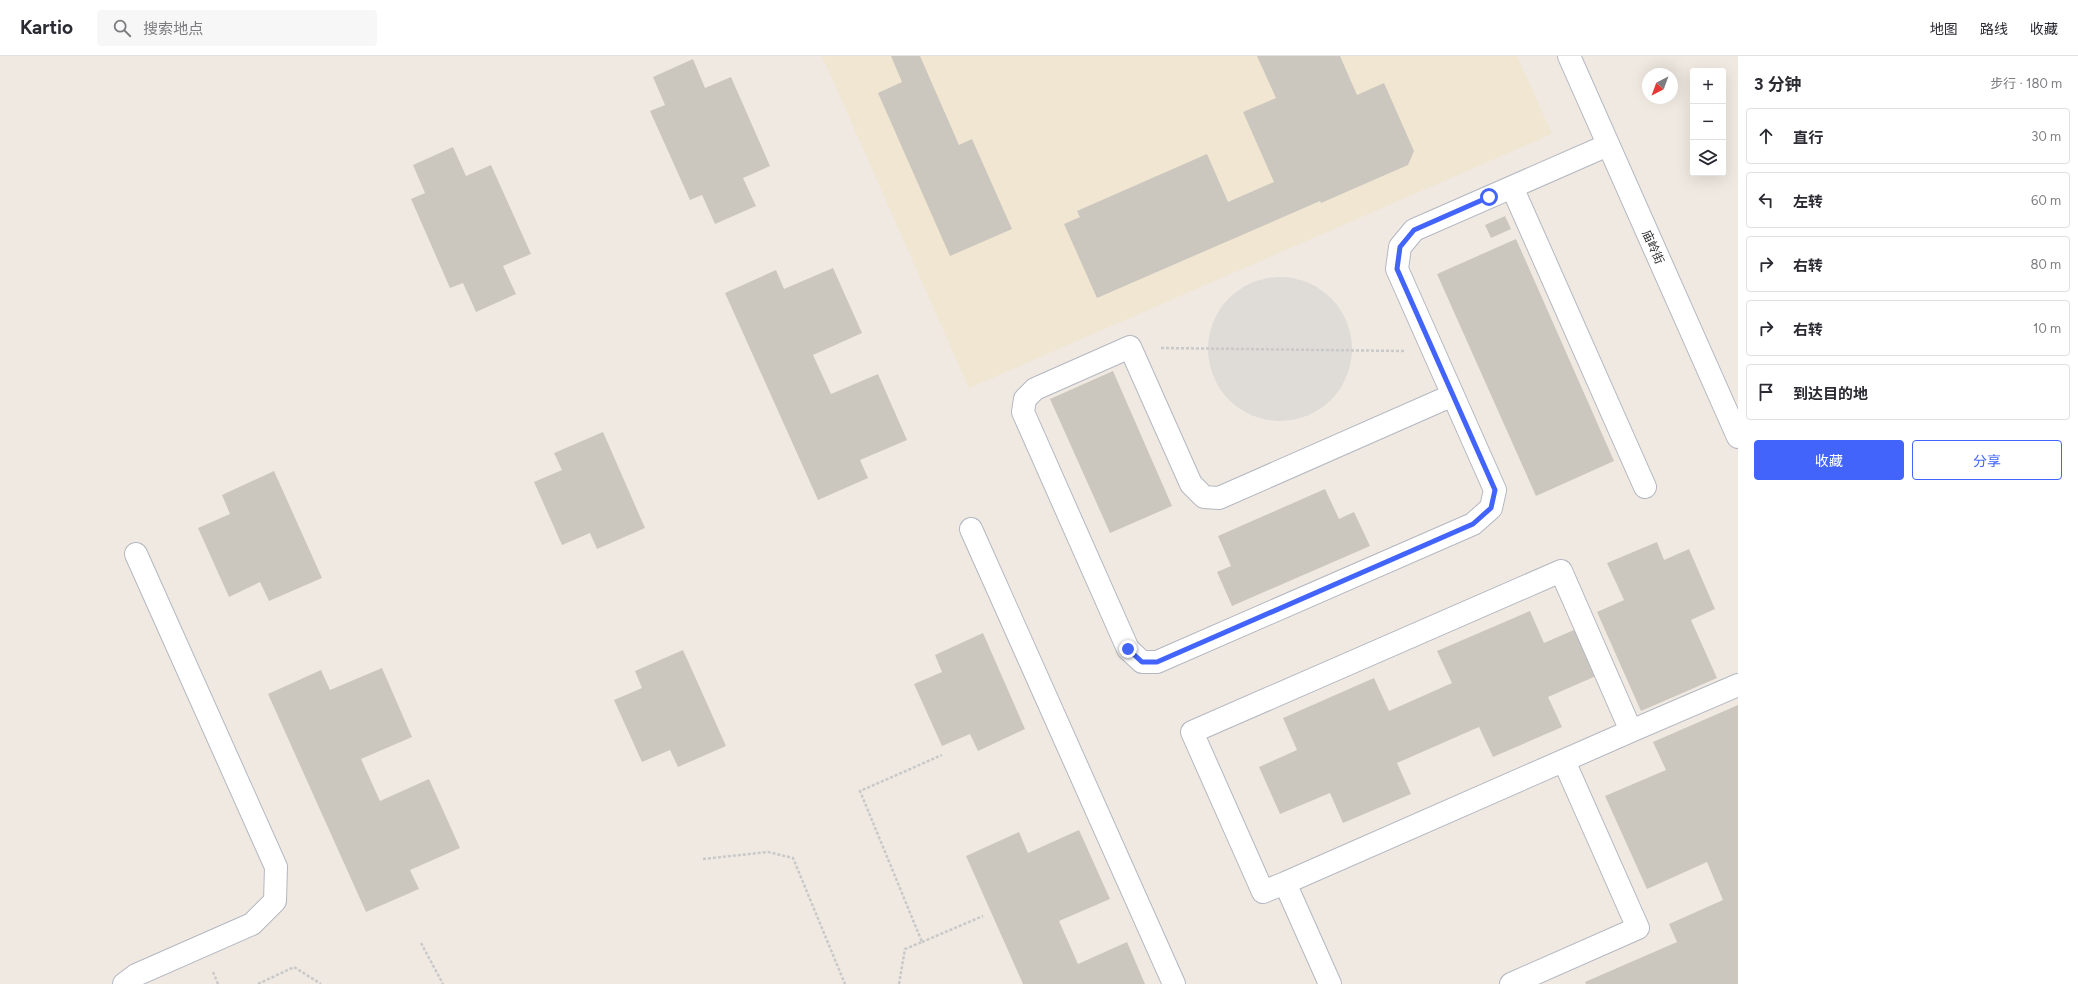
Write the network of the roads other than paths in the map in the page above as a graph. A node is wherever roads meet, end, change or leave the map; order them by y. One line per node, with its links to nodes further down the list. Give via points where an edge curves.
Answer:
1 (1569, 56): 2 (street, 庙岭街)
2 (1608, 145): 3 (street); 5 (street, 庙岭街)
3 (1512, 187): 4 (street, via 1414,230 1400,247 1397,269); 6 (street)
4 (1453, 396): 4 (street, via 1219,498 1204,497 1191,484 1130,347 1034,389 1025,400 1023,412 1128,649 1142,662 1157,662 1473,524 1491,508 1495,490)
5 (1738, 438)
6 (1645, 487)
7 (971, 529): 14 (street)
8 (136, 554): 13 (street, via 276,867 276,887 275,901 252,924 136,975)
9 (1738, 685): 10 (street)
10 (1631, 732): 11 (street); 12 (street, via 1561,571 1192,732 1263,892)
11 (1564, 761): 12 (street); 16 (street, via 1638,928)
12 (1285, 882): 15 (street)
13 (124, 984)
14 (1174, 984)
15 (1330, 984)
16 (1511, 984)

